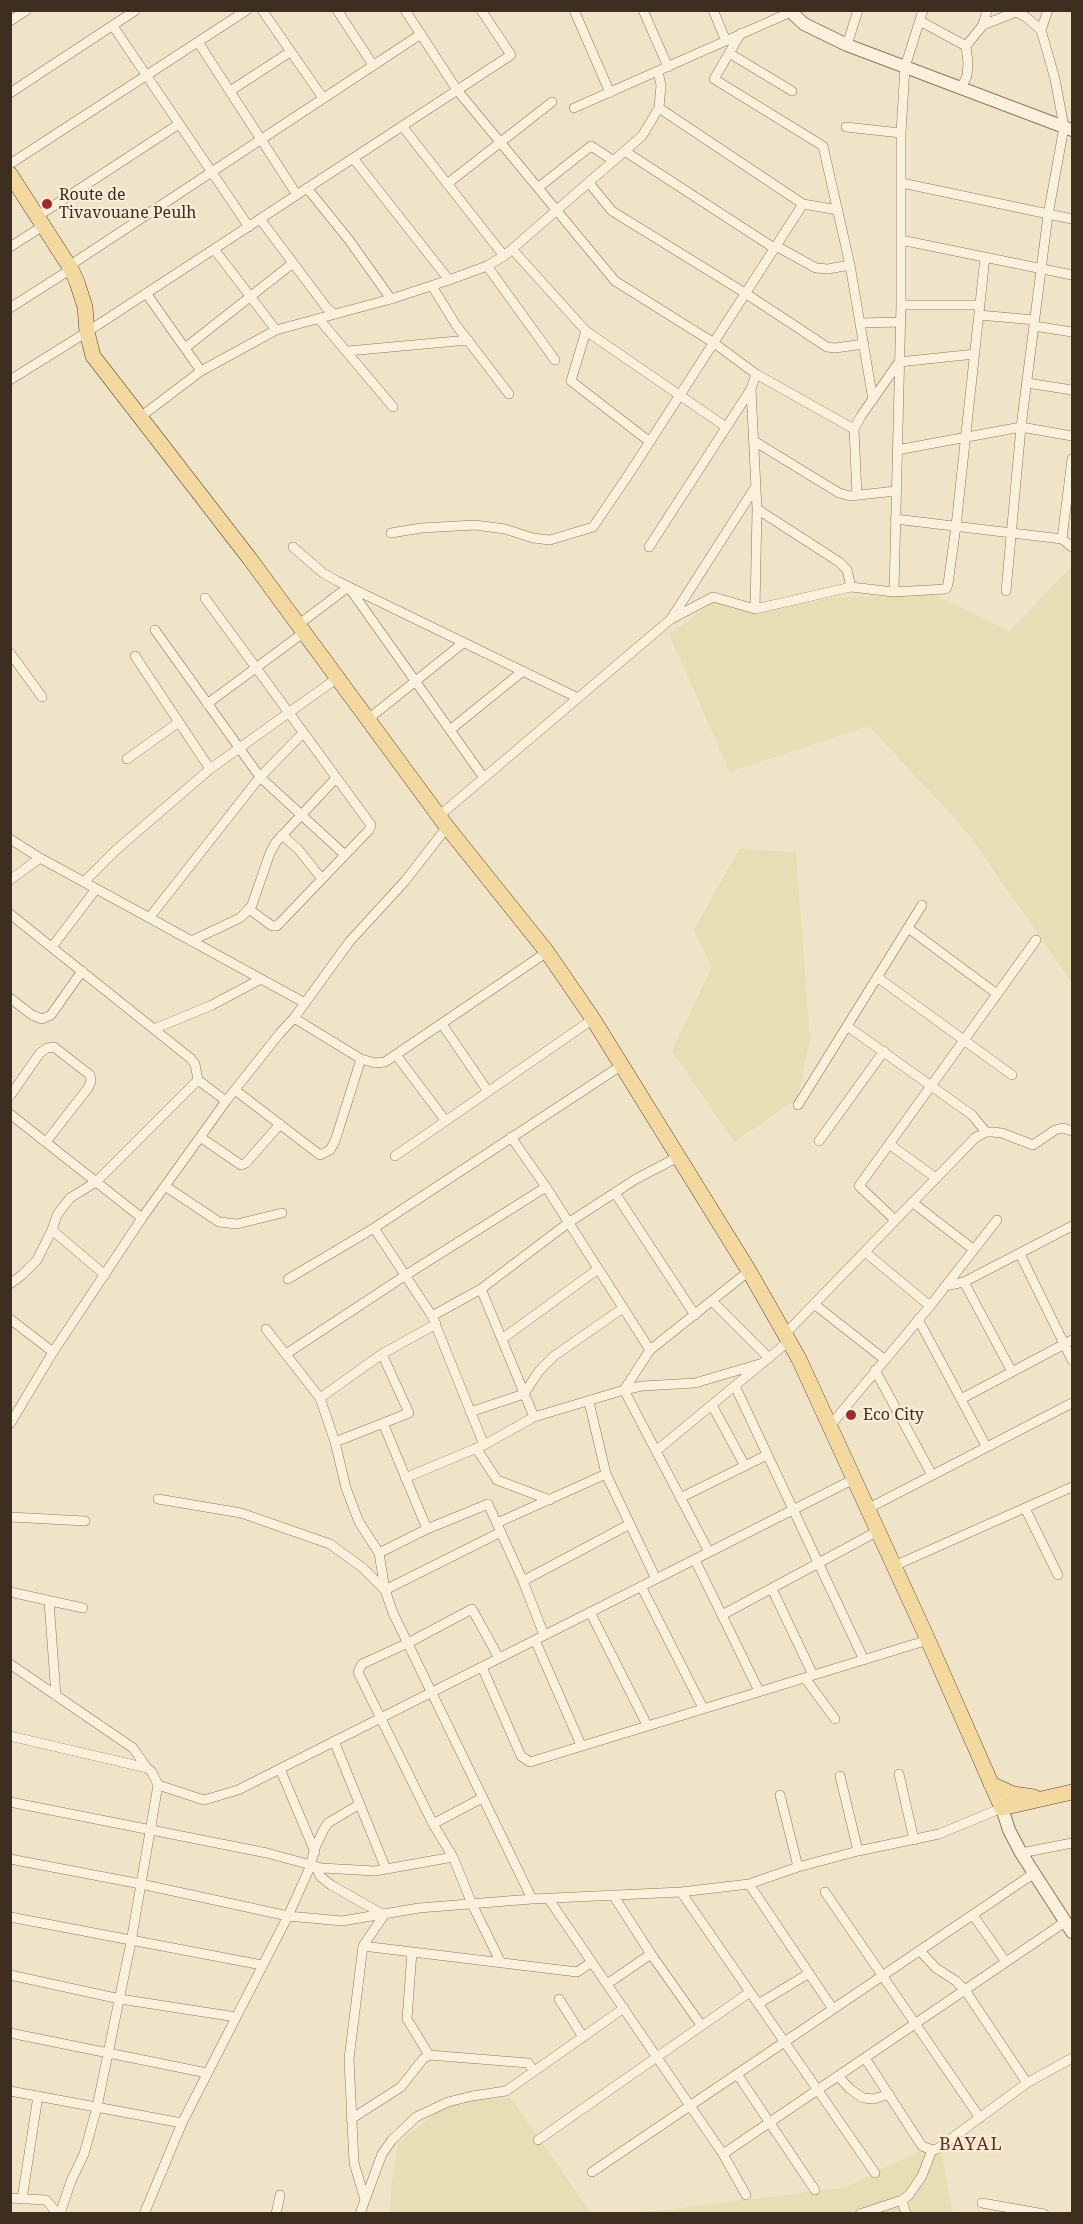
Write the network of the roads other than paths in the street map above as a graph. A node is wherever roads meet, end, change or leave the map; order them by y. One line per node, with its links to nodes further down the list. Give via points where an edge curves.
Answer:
1 (27, 10): 16 (street)
2 (136, 10): 19 (street)
3 (247, 10): 24 (street)
4 (262, 10): 27 (street)
5 (337, 10): 29 (street)
6 (405, 10): 22 (street)
7 (481, 10): 35 (street, via 510,55)
8 (574, 10): 39 (street)
9 (644, 10): 31 (street)
10 (713, 10): 23 (street)
11 (858, 10): 25 (street)
12 (923, 10): 17 (street)
13 (987, 10): 18 (street)
14 (1048, 10): 20 (street)
15 (793, 13): 21 (street); 25 (street, via 804,24)
16 (10, 21)
17 (920, 21): 26 (street); 30 (street)
18 (983, 25): 20 (street, via 1016,12); 26 (street)
19 (113, 26): 33 (street); 38 (street)
20 (1041, 30): 47 (street)
21 (741, 33): 23 (street); 28 (street)
22 (421, 34): 29 (street); 35 (street)
23 (726, 41): 31 (street)
24 (198, 42): 33 (street); 36 (street)
25 (847, 45): 30 (street)
26 (966, 46): 34 (street, via 967,76)
27 (290, 52): 36 (street); 40 (street)
28 (729, 53): 37 (street); 64 (street, via 714,79 823,146)
29 (373, 65): 40 (street)
30 (905, 67): 34 (street); 48 (street)
31 (668, 68): 32 (street)
32 (658, 72): 39 (street); 43 (street)
33 (147, 76): 44 (street); 54 (street)
34 (961, 88): 47 (street)
35 (457, 90): 45 (street); 50 (street)
36 (230, 91): 49 (street)
37 (792, 91)
38 (10, 93)
39 (610, 93): 42 (street)
40 (322, 98): 49 (street)
41 (552, 102): 50 (street)
42 (574, 108)
43 (659, 108): 51 (street, via 642,136); 63 (street)
44 (179, 124): 55 (street); 69 (street)
45 (402, 126): 52 (street); 59 (street)
46 (846, 127): 48 (street)
47 (1068, 128): 66 (street)
48 (901, 133): 58 (street)
49 (261, 140): 55 (street); 62 (street)
50 (501, 144): 59 (street); 60 (street)
51 (626, 152): 53 (street); 73 (street)
52 (353, 158): 61 (street); 84 (street)
53 (614, 161): 57 (street); 60 (street, via 591,146)
54 (10, 165)
55 (212, 172): 70 (street); 81 (street)
56 (10, 174): 69 (main road)
57 (589, 183): 65 (street); 87 (street, via 612,211)
58 (903, 183): 66 (street); 71 (street)
59 (447, 184): 76 (street)
60 (539, 187): 65 (street)
61 (307, 188): 62 (street); 89 (street)
62 (297, 195): 67 (street)
63 (803, 204): 64 (street); 73 (street)
64 (838, 210): 79 (street)
65 (557, 211): 75 (street); 104 (street, via 615,281)
66 (1048, 215): 68 (street); 82 (street)
67 (260, 219): 70 (street); 78 (street)
68 (1072, 219)
69 (40, 221): 72 (street); 81 (main road)
70 (249, 227): 74 (street)
71 (901, 240): 77 (street); 90 (street)
72 (10, 247)
73 (775, 247): 79 (street, via 816,268); 87 (street)
74 (214, 249): 86 (street); 88 (street)
75 (512, 249): 76 (street); 101 (street)
76 (504, 256): 80 (street)
77 (985, 256): 82 (street); 91 (street)
78 (293, 263): 88 (street); 93 (street)
79 (850, 265): 97 (street)
80 (487, 266): 84 (street); 109 (street)
81 (70, 267): 92 (street); 100 (main road, via 85,307)
82 (1041, 268): 83 (street); 98 (street)
83 (1072, 275)
84 (449, 280): 85 (street)
85 (432, 286): 89 (street); 103 (street)
86 (146, 293): 100 (street); 106 (street)
87 (746, 293): 104 (street); 105 (street, via 827,347)
88 (250, 296): 99 (street); 106 (street)
89 (391, 299): 93 (street)
90 (901, 305): 91 (street); 96 (street)
91 (980, 305): 94 (street)
92 (10, 308)
93 (334, 314): 95 (street)
94 (979, 315): 98 (street); 108 (street)
95 (319, 319): 99 (street); 107 (street)
96 (900, 322): 97 (street); 110 (street)
97 (860, 323): 105 (street)
98 (1035, 323): 102 (street); 114 (street)
99 (276, 330): 111 (street)
100 (87, 332): 113 (street); 121 (main road, via 93,356)
101 (586, 332): 118 (street); 128 (street, via 571,381)
102 (1072, 332)
103 (468, 340): 107 (street); 117 (street)
104 (714, 343): 112 (street); 118 (street)
105 (864, 344): 119 (street)
106 (185, 348): 111 (street)
107 (348, 351): 120 (street)
108 (975, 354): 110 (street); 126 (street)
109 (555, 360)
110 (899, 362): 119 (street); 129 (street)
111 (201, 371): 121 (street)
112 (756, 374): 115 (street); 124 (street)
113 (10, 380)
114 (1027, 383): 116 (street); 123 (street)
115 (751, 389): 122 (street); 127 (street)
116 (1072, 390)
117 (509, 394)
118 (680, 395): 122 (street); 128 (street)
119 (873, 400): 124 (street)
120 (393, 407)
121 (139, 418): 150 (main road)
122 (726, 427): 141 (street)
123 (1021, 427): 125 (street); 126 (street); 138 (street)
124 (854, 429): 133 (street)
125 (1072, 436)
126 (966, 438): 129 (street); 136 (street)
127 (754, 441): 131 (street); 133 (street, via 839,493)
128 (650, 442): 137 (street, via 593,526 585,530 550,540 475,525)
129 (897, 450): 132 (street)
130 (1072, 459): 139 (street)
131 (756, 486): 134 (street); 149 (street)
132 (896, 491): 133 (street); 135 (street)
133 (857, 495)
134 (757, 509): 143 (street, via 839,562 847,570); 148 (street)
135 (895, 519): 136 (street); 146 (street)
136 (956, 526): 138 (street); 146 (street, via 946,589)
137 (391, 533)
138 (1012, 533): 139 (street); 145 (street)
139 (1062, 539): 142 (street)
140 (293, 546): 144 (street, via 323,573)
141 (649, 547)
142 (1072, 547)
143 (851, 586): 146 (street); 148 (street)
144 (348, 587): 150 (street); 152 (street); 158 (street)
145 (1006, 591)
146 (894, 592)
147 (204, 598): 155 (street)
148 (755, 609): 149 (street, via 713,597)
149 (671, 619): 160 (street)
150 (300, 629): 155 (street); 157 (main road)
151 (155, 630): 161 (street)
152 (463, 643): 156 (street); 158 (street)
153 (10, 653): 159 (street)
154 (135, 656): 164 (street)
155 (256, 668): 161 (street); 162 (street)
156 (523, 671): 160 (street); 165 (street)
157 (336, 679): 162 (street); 163 (main road)
158 (415, 681): 163 (street); 165 (street)
159 (42, 697)
160 (578, 698): 171 (street)
161 (207, 704): 167 (street)
162 (289, 713): 166 (street); 167 (street)
163 (367, 720): 174 (main road)
164 (179, 722): 168 (street); 169 (street)
165 (450, 730): 171 (street)
166 (303, 733): 170 (street); 172 (street)
167 (240, 748): 169 (street); 170 (street)
168 (127, 759)
169 (210, 769): 181 (street)
170 (260, 777): 173 (street); 186 (street)
171 (484, 777): 174 (street)
172 (336, 778): 173 (street); 177 (street, via 371,825)
173 (301, 816): 175 (street); 177 (street)
174 (443, 821): 191 (main road); 197 (street, via 405,881 350,941)
175 (282, 836): 179 (street); 184 (street, via 270,854)
176 (10, 839): 178 (street)
177 (345, 855): 179 (street)
178 (40, 858): 180 (street); 181 (street)
179 (322, 879): 184 (street, via 277,926)
180 (10, 880)
181 (84, 882): 182 (street)
182 (96, 889): 186 (street); 190 (street)
183 (922, 905): 187 (street)
184 (249, 909): 189 (street, via 240,918)
185 (10, 914): 190 (street)
186 (149, 918): 189 (street)
187 (908, 928): 193 (street); 195 (street)
188 (1036, 940): 195 (street)
189 (191, 941): 194 (street)
190 (52, 947): 192 (street)
191 (547, 952): 199 (main road); 200 (street)
192 (82, 971): 196 (street, via 51,1015 42,1019); 202 (street)
193 (877, 977): 201 (street); 203 (street)
194 (261, 979): 197 (street); 202 (street)
195 (997, 994): 203 (street)
196 (10, 998)
197 (305, 1003): 198 (street)
198 (294, 1018): 206 (street); 211 (street)
199 (593, 1018): 207 (main road); 212 (street)
200 (442, 1024): 205 (street); 212 (street)
201 (847, 1026): 204 (street); 215 (street)
202 (154, 1029): 209 (street, via 190,1058)
203 (964, 1040): 208 (street); 210 (street)
204 (884, 1051): 210 (street); 223 (street)
205 (396, 1055): 206 (street, via 385,1062); 217 (street)
206 (361, 1059): 218 (street, via 330,1150 320,1155)
207 (622, 1065): 222 (street); 227 (main road)
208 (1012, 1075)
209 (198, 1080): 214 (street); 229 (street)
210 (931, 1085): 220 (street, via 972,1115); 225 (street)
211 (235, 1090): 214 (street); 218 (street)
212 (488, 1090): 217 (street)
213 (10, 1096): 224 (street, via 47,1048 54,1047 90,1074 88,1088)
214 (226, 1101): 221 (street)
215 (798, 1106)
216 (10, 1114): 224 (street)
217 (445, 1120): 226 (street)
218 (280, 1124): 221 (street, via 241,1165)
219 (1072, 1131): 220 (street, via 1056,1130 1033,1145 1002,1133)
220 (986, 1132): 228 (street, via 975,1138)
221 (200, 1137): 230 (street)
222 (512, 1137): 231 (street); 240 (street)
223 (819, 1141)
224 (46, 1142): 229 (street)
225 (889, 1144): 228 (street); 236 (street, via 859,1186)
226 (395, 1156)
227 (678, 1157): 232 (street); 246 (main road)
228 (936, 1178): 233 (street)
229 (96, 1182): 235 (street); 241 (street, via 70,1198)
230 (165, 1186): 234 (street, via 219,1222 237,1224); 235 (street)
231 (546, 1187): 238 (street); 248 (street)
232 (615, 1193): 238 (street); 258 (street)
233 (912, 1202): 236 (street); 242 (street)
234 (282, 1213)
235 (142, 1218): 247 (street)
236 (895, 1220): 243 (street)
237 (997, 1220): 242 (street)
238 (568, 1223): 245 (street); 253 (street)
239 (1072, 1227): 244 (street)
240 (374, 1228): 248 (street); 249 (street)
241 (52, 1230): 247 (street); 251 (street, via 37,1260)
242 (973, 1249): 252 (street)
243 (865, 1252): 255 (street); 256 (street)
244 (1020, 1254): 250 (street); 265 (street)
245 (598, 1269): 257 (street); 264 (street)
246 (749, 1271): 254 (street); 263 (main road)
247 (105, 1275): 267 (street)
248 (406, 1275): 261 (street); 268 (street)
249 (288, 1279)
250 (964, 1282): 252 (street); 274 (street)
251 (10, 1284)
252 (945, 1286): 256 (street)
253 (481, 1289): 261 (street); 264 (street)
254 (711, 1301): 258 (street); 272 (street)
255 (814, 1304): 263 (street); 270 (street)
256 (930, 1306): 260 (street)
257 (623, 1308): 266 (street); 277 (street, via 554,1356)
258 (694, 1315): 266 (street)
259 (10, 1319): 267 (street)
260 (918, 1319): 270 (street); 279 (street)
261 (434, 1320): 269 (street); 283 (street)
262 (266, 1329): 268 (street)
263 (787, 1337): 272 (street); 287 (main road)
264 (502, 1339): 277 (street)
265 (1068, 1342): 271 (street); 274 (street)
266 (650, 1350): 276 (street)
267 (53, 1352): 286 (street)
268 (286, 1354): 278 (street)
269 (382, 1354): 278 (street); 285 (street, via 409,1413)
270 (884, 1359): 273 (street)
271 (1072, 1360)
272 (766, 1361): 275 (street); 276 (street, via 696,1383)
273 (875, 1370): 287 (street); 295 (street)
274 (1011, 1372): 279 (street)
275 (735, 1386): 282 (street); 292 (street)
276 (624, 1390): 280 (street); 291 (street)
277 (524, 1394): 283 (street); 284 (street)
278 (320, 1398): 288 (street)
279 (961, 1399): 290 (street)
280 (589, 1402): 284 (street); 294 (street)
281 (1072, 1402): 290 (street)
282 (712, 1405): 291 (street); 293 (street)
283 (470, 1412): 289 (street)
284 (534, 1418): 289 (street)
285 (383, 1423): 288 (street); 296 (street)
286 (10, 1424)
287 (829, 1427): 297 (main road)
288 (334, 1442): 312 (street, via 359,1522)
289 (480, 1446): 296 (street); 301 (street, via 497,1480)
290 (986, 1446): 295 (street)
291 (656, 1451): 299 (street)
292 (767, 1455): 293 (street); 304 (street)
293 (745, 1466): 299 (street)
294 (606, 1474): 301 (street); 307 (street)
295 (932, 1474): 303 (street)
296 (405, 1478): 309 (street)
297 (854, 1479): 303 (main road); 304 (street)
298 (1072, 1486): 302 (street)
299 (681, 1498): 311 (street)
300 (158, 1499): 321 (street, via 241,1512 330,1544)
301 (550, 1500): 308 (street)
302 (1025, 1508): 315 (street); 316 (street)
303 (867, 1509): 310 (main road)
304 (793, 1510): 311 (street); 314 (street)
305 (10, 1517): 306 (street)
306 (85, 1521)
307 (630, 1524): 317 (street); 318 (street)
308 (499, 1528): 309 (street, via 488,1504); 318 (street); 321 (street)
309 (427, 1529): 312 (street)
310 (878, 1531): 314 (street); 315 (main road)
311 (709, 1552): 313 (street)
312 (379, 1553): 321 (street)
313 (695, 1560): 317 (street); 326 (street)
314 (818, 1563): 320 (street); 331 (street)
315 (894, 1566): 328 (main road)
316 (1058, 1575)
317 (656, 1579): 319 (street)
318 (523, 1581): 327 (street)
319 (641, 1586): 325 (street); 338 (street)
320 (772, 1588): 326 (street); 334 (street)
321 (385, 1590): 329 (street)
322 (10, 1592): 323 (street)
323 (49, 1601): 324 (street); 337 (street)
324 (83, 1608)
325 (590, 1612): 327 (street); 341 (street)
326 (722, 1615): 335 (street)
327 (539, 1638): 330 (street); 344 (street)
328 (928, 1640): 331 (street); 349 (main road)
329 (408, 1643): 330 (street, via 472,1609); 336 (street); 339 (street, via 362,1664 358,1672)
330 (499, 1658): 333 (street)
331 (864, 1660): 334 (street)
332 (10, 1664): 337 (street)
333 (482, 1667): 336 (street); 344 (street, via 521,1756 530,1762)
334 (809, 1676): 335 (street); 340 (street)
335 (759, 1691): 338 (street)
336 (431, 1692): 339 (street); 354 (street)
337 (56, 1696): 345 (street, via 133,1748)
338 (704, 1708): 341 (street)
339 (381, 1717): 343 (street); 358 (street)
340 (835, 1719)
341 (647, 1725): 344 (street)
342 (10, 1736): 345 (street)
343 (334, 1741): 346 (street); 356 (street)
344 (581, 1745)
345 (147, 1768): 350 (street)
346 (280, 1769): 350 (street, via 238,1790 204,1800); 362 (street)
347 (899, 1774): 360 (street)
348 (840, 1776): 363 (street)
349 (991, 1784): 353 (main road, via 1013,1794); 357 (main road)
350 (158, 1785): 359 (street)
351 (1072, 1792): 353 (main road)
352 (780, 1795): 368 (street)
353 (1043, 1797): 357 (main road)
354 (482, 1798): 358 (street); 377 (street)
355 (10, 1802): 359 (street)
356 (360, 1804): 362 (street, via 328,1823); 369 (street)
357 (1002, 1808): 360 (street); 364 (street)
358 (433, 1824): 365 (street)
359 (150, 1830): 367 (street); 371 (street)
360 (914, 1840): 363 (street)
361 (1072, 1843): 364 (street)
362 (314, 1850): 367 (street)
363 (858, 1851): 368 (street)
364 (1021, 1853): 370 (street)
365 (453, 1857): 369 (street); 378 (street)
366 (10, 1858): 371 (street)
367 (316, 1866): 369 (street); 379 (street, via 331,1885); 381 (street)
368 (798, 1867): 372 (street)
369 (386, 1869)
370 (1033, 1874): 380 (street); 383 (street)
371 (141, 1884): 381 (street); 384 (street)
372 (749, 1884): 373 (street); 393 (street)
373 (681, 1892): 375 (street); 398 (street)
374 (825, 1892): 395 (street)
375 (614, 1895): 376 (street); 388 (street)
376 (548, 1898): 377 (street); 389 (street)
377 (532, 1899): 378 (street)
378 (472, 1904): 379 (street); 391 (street)
379 (384, 1915): 381 (street, via 342,1922); 385 (street)
380 (973, 1915): 387 (street); 390 (street)
381 (288, 1916): 392 (street)
382 (10, 1917): 384 (street)
383 (1069, 1927): 390 (street)
384 (131, 1942): 392 (street); 399 (street)
385 (363, 1946): 386 (street); 427 (street, via 349,2059)
386 (412, 1952): 391 (street); 411 (street, via 407,2019)
387 (920, 1952): 395 (street); 397 (street)
388 (651, 1954): 396 (street); 406 (street)
389 (592, 1962): 391 (street, via 577,1972); 396 (street)
390 (1006, 1962): 397 (street)
391 (501, 1963)
392 (262, 1965): 404 (street)
393 (808, 1974): 401 (street); 403 (street)
394 (10, 1975): 399 (street)
395 (883, 1976): 403 (street); 405 (street)
396 (607, 1984): 402 (street)
397 (965, 1990): 405 (street); 419 (street)
398 (750, 1992): 401 (street); 406 (street)
399 (120, 1998): 404 (street); 410 (street)
400 (559, 1999): 408 (street)
401 (758, 2004): 409 (street)
402 (624, 2008): 408 (street); 412 (street)
403 (833, 2009): 409 (street)
404 (236, 2017): 416 (street)
405 (915, 2023): 413 (street); 426 (street)
406 (701, 2025): 412 (street)
407 (10, 2033): 410 (street)
408 (583, 2037): 415 (street)
409 (784, 2042): 417 (street); 420 (street)
410 (109, 2052): 416 (street); 425 (street)
411 (429, 2055): 415 (street, via 528,2063); 427 (street, via 401,2087)
412 (657, 2055): 424 (street); 430 (street)
413 (865, 2058): 418 (street); 422 (street)
414 (1072, 2058): 419 (street)
415 (534, 2071): 440 (street, via 506,2091 448,2102 416,2117 382,2154)
416 (207, 2073): 429 (street)
417 (737, 2074): 424 (street); 428 (street)
418 (838, 2076): 420 (street); 422 (street, via 863,2098)
419 (1027, 2084): 426 (street)
420 (817, 2090): 428 (street); 434 (street)
421 (10, 2091): 423 (street)
422 (889, 2094): 431 (street, via 922,2146)
423 (38, 2096): 425 (street); 439 (street)
424 (690, 2106): 432 (street); 433 (street)
425 (98, 2107): 429 (street); 443 (street)
426 (980, 2118): 431 (street)
427 (351, 2119): 440 (street, via 354,2163)
428 (770, 2122): 432 (street); 435 (street)
429 (182, 2123): 444 (street)
430 (537, 2140)
431 (932, 2150): 441 (street, via 916,2187)
432 (723, 2154): 437 (street)
433 (592, 2172)
434 (875, 2173)
435 (815, 2190)
436 (280, 2195): 445 (street)
437 (746, 2195)
438 (10, 2198): 439 (street)
439 (22, 2199): 443 (street, via 46,2200)
440 (365, 2200): 446 (street)
441 (902, 2200): 447 (street); 448 (street)
442 (982, 2203): 449 (street)
443 (59, 2214)
444 (144, 2214)
445 (276, 2214)
446 (360, 2214)
447 (860, 2214)
448 (906, 2214)
449 (1044, 2214)

